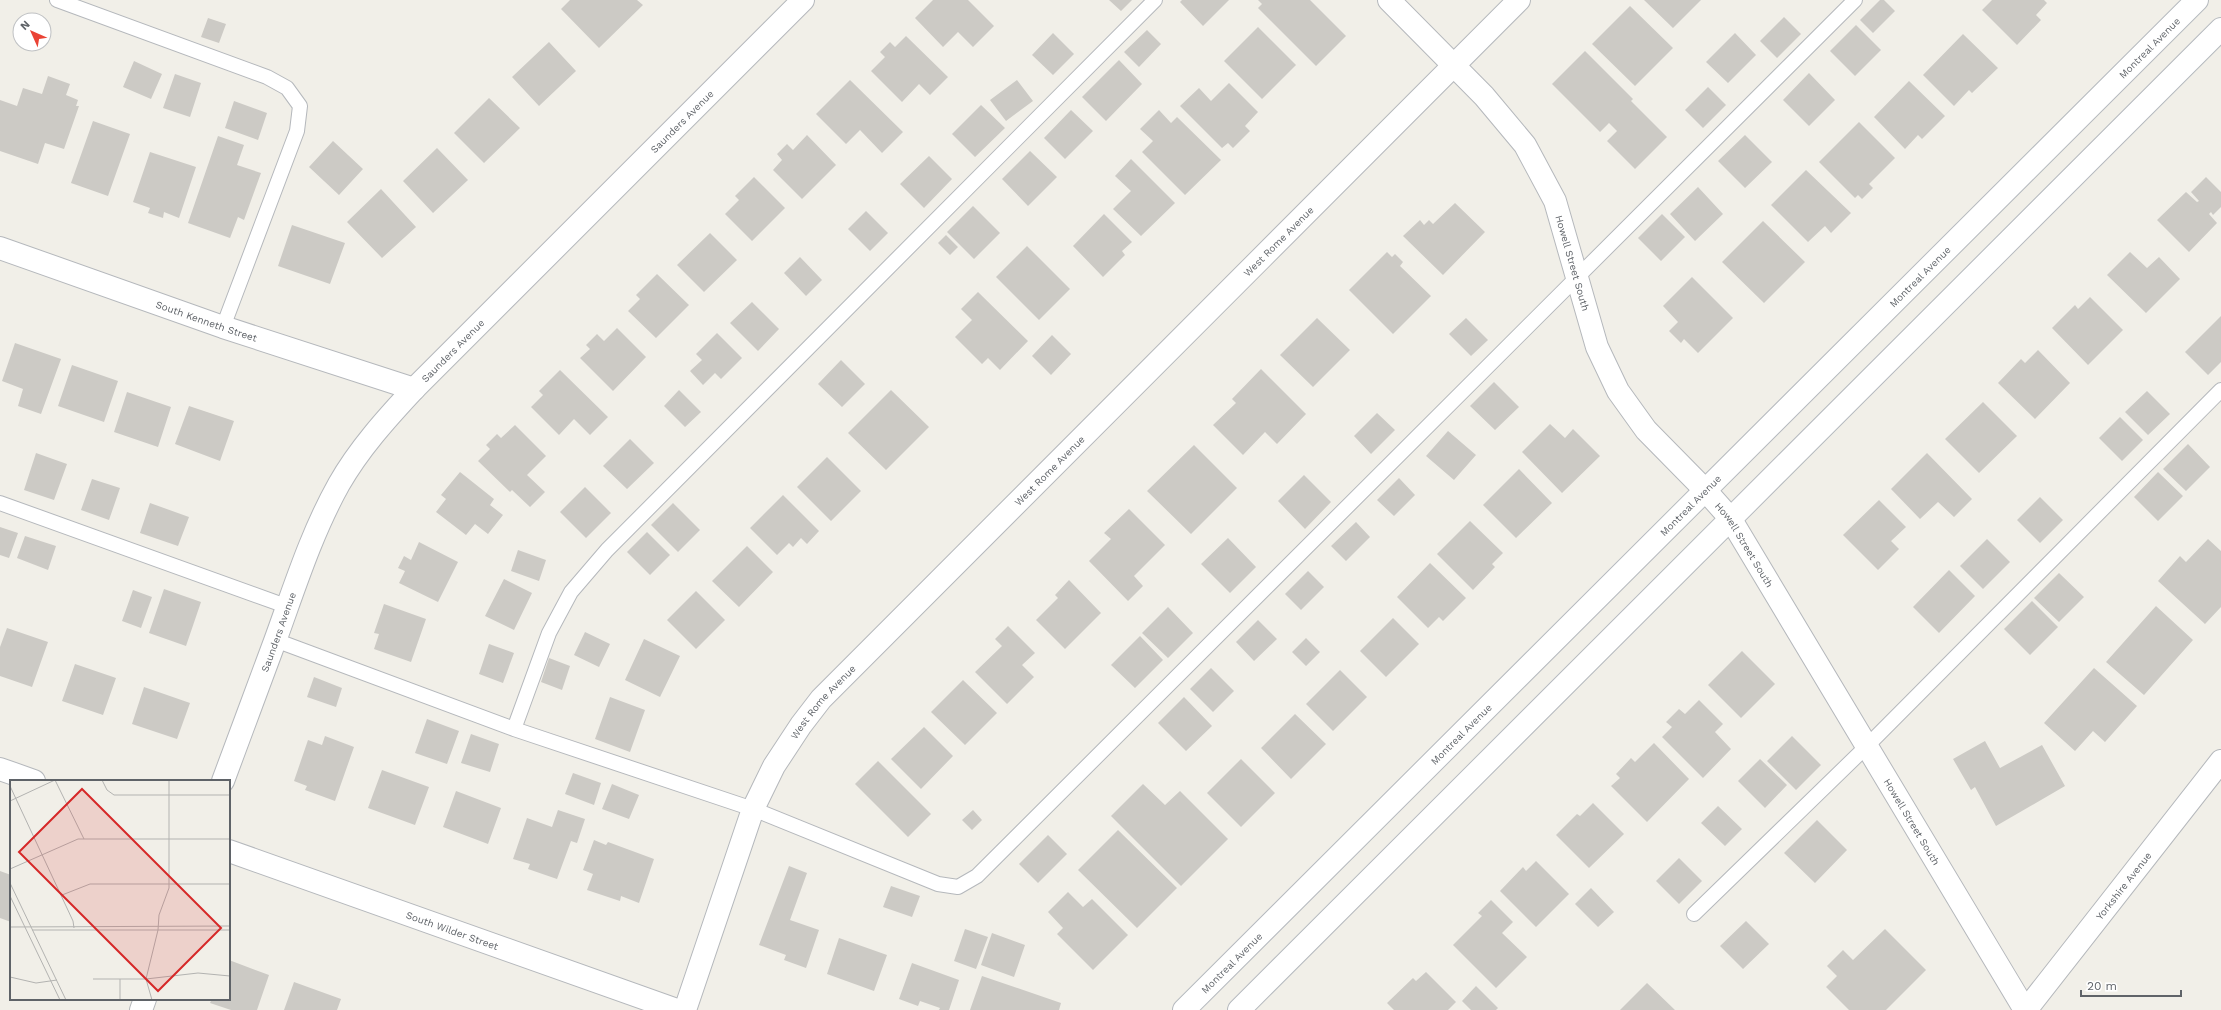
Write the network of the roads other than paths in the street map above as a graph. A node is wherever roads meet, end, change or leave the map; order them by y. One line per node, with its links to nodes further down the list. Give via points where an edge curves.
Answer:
1 (57, 0): 12 (lane, via 267,76 287,88 300,106 297,131)
2 (803, 0): 13 (street, Saunders Avenue)
3 (1155, 0): 20 (lane, via 607,550 571,592 549,633)
4 (1389, 0): 9 (street, Howell Street South)
5 (1519, 0): 9 (street, West Rome Avenue)
6 (1855, 0): 11 (lane)
7 (2197, 0): 15 (street, Montreal Avenue)
8 (2221, 29): 17 (street)
9 (1454, 66): 11 (street, Howell Street South, via 1484,96 1525,145 1554,201); 26 (street, West Rome Avenue, via 821,699 774,766)
10 (0, 248): 12 (street, South Kenneth Street)
11 (1578, 276): 15 (street, Howell Street South, via 1597,347 1618,390 1646,430); 26 (lane, via 977,876 958,887 938,884)
12 (223, 327): 13 (street, South Kenneth Street)
13 (414, 389): 18 (street, Saunders Avenue, via 373,433 339,484)
14 (2221, 390): 21 (lane)
15 (1706, 491): 17 (street, Howell Street South); 33 (street, Montreal Avenue)
16 (0, 503): 18 (lane)
17 (1730, 518): 21 (street, Howell Street South); 34 (street)
18 (286, 606): 19 (street, Saunders Avenue)
19 (276, 640): 20 (lane); 25 (street, Saunders Avenue)
20 (514, 729): 26 (lane)
21 (1867, 746): 28 (lane); 35 (street, Howell Street South)
22 (2221, 761): 35 (street, Yorkshire Avenue)
23 (0, 769): 24 (street)
24 (31, 780)
25 (223, 780)
26 (753, 809): 32 (street, West Rome Avenue)
27 (230, 851): 31 (street, South Wilder Street)
28 (1694, 914)
29 (145, 1000): 30 (street)
30 (141, 1010)
31 (676, 1010)
32 (685, 1010)
33 (1184, 1010)
34 (1239, 1010)
35 (2026, 1010)

